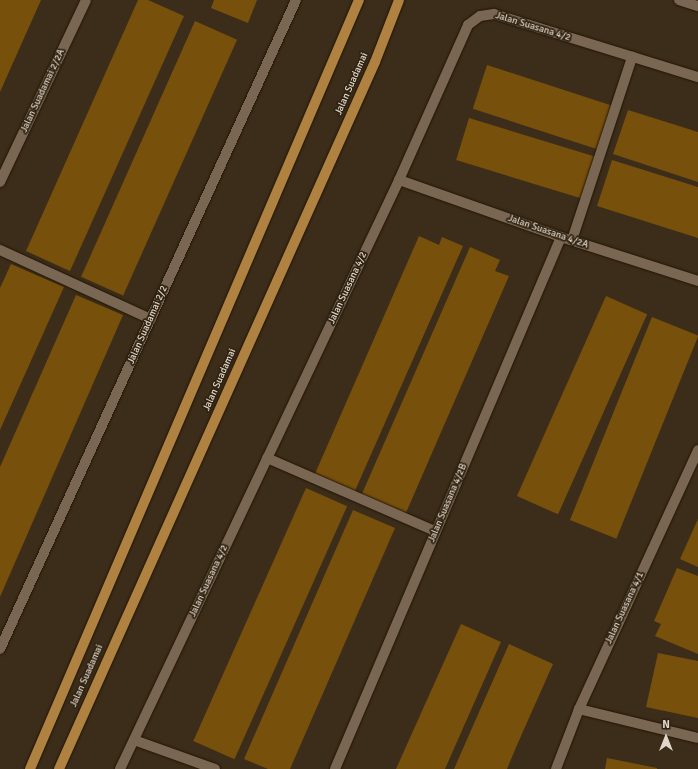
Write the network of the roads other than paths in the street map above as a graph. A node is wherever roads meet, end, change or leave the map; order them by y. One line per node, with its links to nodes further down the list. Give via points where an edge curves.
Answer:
1 (86, 0): 10 (street, Jalan Suadamai 2/2A)
2 (296, 0): 15 (street, Jalan Suadamai 2/2)
3 (359, 0): 23 (main road, Jalan Suadamai)
4 (400, 0): 24 (main road, Jalan Suadamai, via 372,69)
5 (679, 0): 6 (street)
6 (698, 6)
7 (632, 57): 8 (street, Jalan Suasana 4/2); 9 (street, Jalan Suasana 4/2, via 494,14 480,16 468,25); 12 (street)
8 (698, 77)
9 (399, 180): 11 (street, Jalan Suasana 4/2A); 17 (street, Jalan Suasana 4/2)
10 (0, 182)
11 (561, 237): 12 (street, Jalan Suasana 4/2A); 18 (street, Jalan Suasana 4/2B)
12 (572, 240): 14 (street, Jalan Suasana 4/2A)
13 (0, 250): 15 (street)
14 (698, 281)
15 (151, 319): 19 (street, Jalan Suadamai 2/2)
16 (698, 450): 20 (street, Jalan Suasana 4/1)
17 (267, 458): 18 (street); 22 (street, Jalan Suasana 4/2)
18 (436, 532): 27 (street, Jalan Suasana 4/2B)
19 (0, 649)
20 (579, 709): 21 (street); 28 (street, Jalan Suasana 4/1)
21 (698, 738)
22 (134, 740): 25 (street, Jalan Suasana 4/2); 26 (street)
23 (30, 769)
24 (59, 769)
25 (120, 769)
26 (215, 769)
27 (335, 769)
28 (556, 769)

